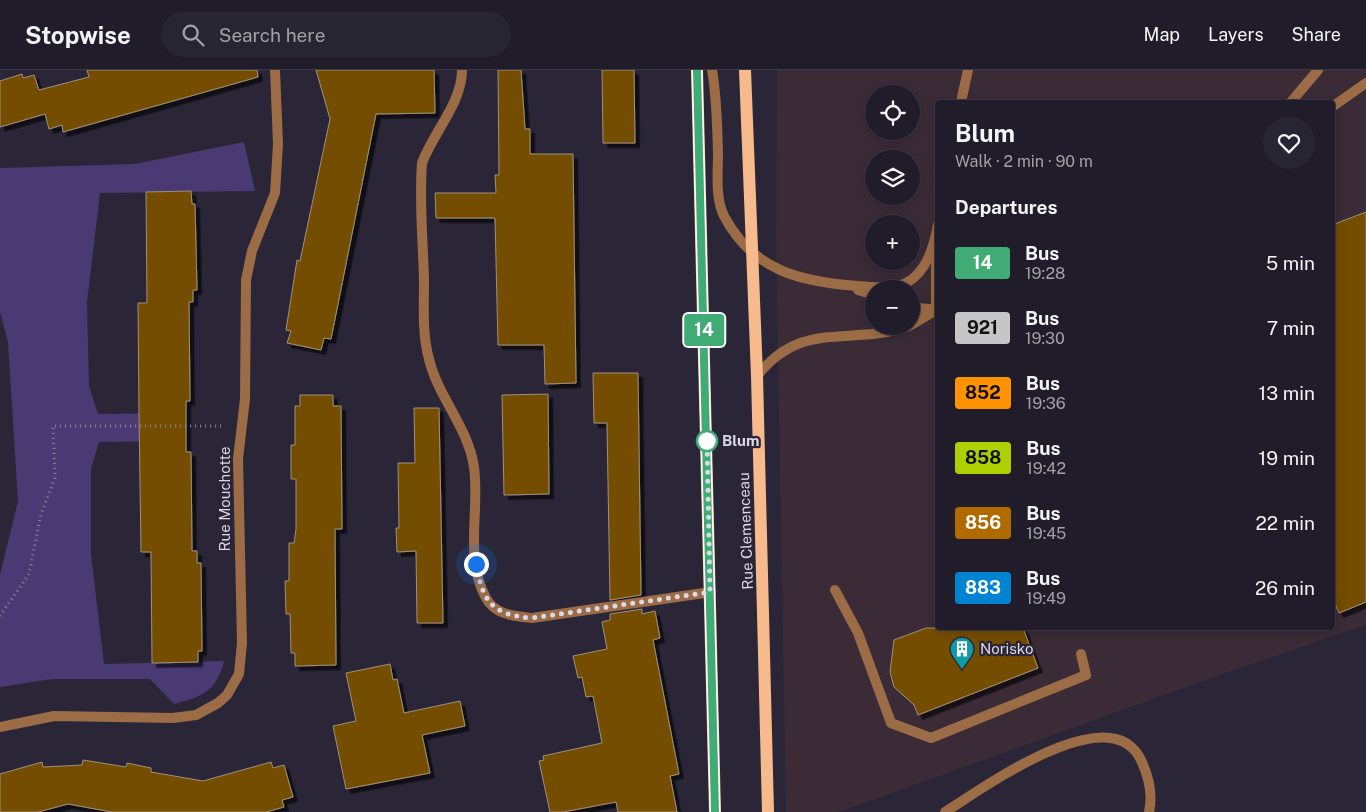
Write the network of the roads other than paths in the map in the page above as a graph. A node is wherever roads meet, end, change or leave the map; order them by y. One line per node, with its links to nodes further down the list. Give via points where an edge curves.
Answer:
1 (275, 70): 25 (street, Rue Mouchotte, via 278,175 273,204 252,251 246,280 245,399 238,459 242,659 239,674 227,695 207,711 184,717 54,716)
2 (462, 70): 23 (street, via 455,99 422,163 425,343 431,367 458,421 474,467 476,564 487,600 497,611 532,618)
3 (698, 70): 23 (main road)
4 (712, 70): 13 (street, via 717,107 720,206 733,231)
5 (745, 70): 13 (main road, Rue Clemenceau)
6 (968, 70): 9 (street)
7 (1318, 70): 10 (street)
8 (1366, 83): 11 (street)
9 (961, 100)
10 (1294, 100)
11 (1335, 105)
12 (935, 238): 14 (street, via 930,257 907,282 892,287)
13 (752, 251): 14 (street, via 777,270 816,283); 21 (main road, Rue Clemenceau)
14 (845, 286): 15 (street)
15 (865, 292)
16 (920, 308): 17 (street)
17 (935, 309)
18 (935, 310): 19 (street)
19 (920, 320)
20 (865, 334): 21 (street, via 830,336 787,348 768,362)
21 (758, 376): 27 (main road, Rue Clemenceau)
22 (835, 590): 24 (street, via 858,633 891,723 931,738 1086,675)
23 (710, 592): 26 (main road)
24 (1081, 654)
25 (0, 728)
26 (715, 812)
27 (768, 812)
28 (945, 812): 29 (street, via 1032,759 1082,740 1107,737 1125,744 1140,758 1150,790)
29 (1149, 812)

